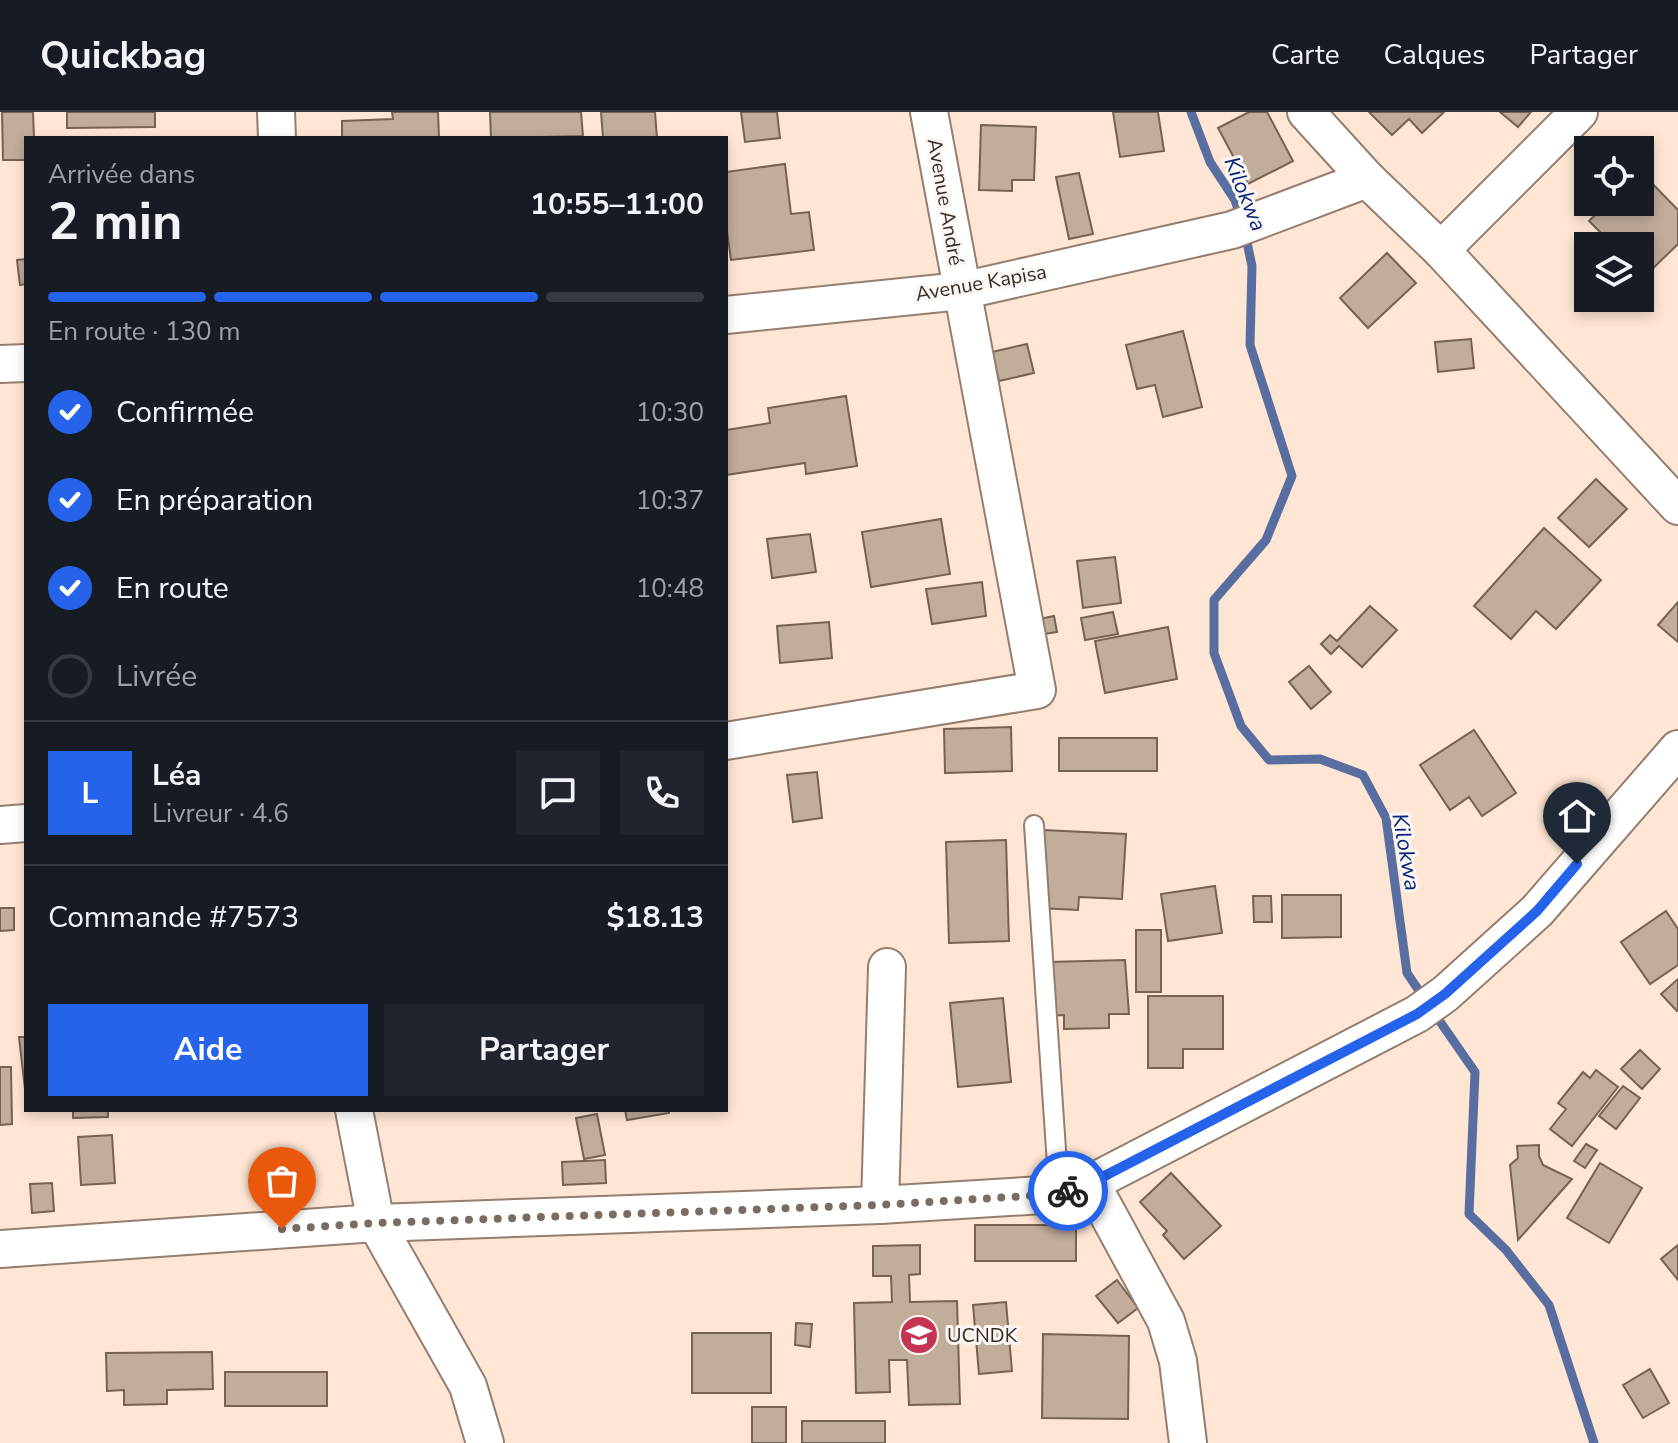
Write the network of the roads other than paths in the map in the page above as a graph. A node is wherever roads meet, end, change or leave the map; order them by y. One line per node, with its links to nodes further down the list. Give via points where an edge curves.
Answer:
1 (276, 112): 5 (street)
2 (929, 112): 8 (street, Avenue André)
3 (1306, 112): 6 (street)
4 (1579, 112): 7 (street)
5 (277, 136)
6 (1367, 179): 7 (street); 8 (street, Avenue Kapisa, via 1244,224)
7 (1441, 250): 12 (street)
8 (961, 291): 9 (street, Avenue Kapisa); 13 (street, Avenue André, via 1037,690)
9 (728, 315)
10 (24, 363): 11 (street)
11 (0, 364)
12 (1678, 506)
13 (728, 741)
14 (1678, 749): 20 (street, via 1537,911 1431,1004)
15 (24, 823): 16 (street)
16 (0, 825)
17 (1034, 825): 20 (lane)
18 (887, 967): 21 (street)
19 (354, 1112): 22 (street)
20 (1075, 1188): 21 (street); 25 (street, via 1166,1321 1178,1361)
21 (880, 1205): 22 (street)
22 (376, 1223): 23 (street); 24 (street, via 468,1386)
23 (0, 1249)
24 (485, 1443)
25 (1188, 1443)

